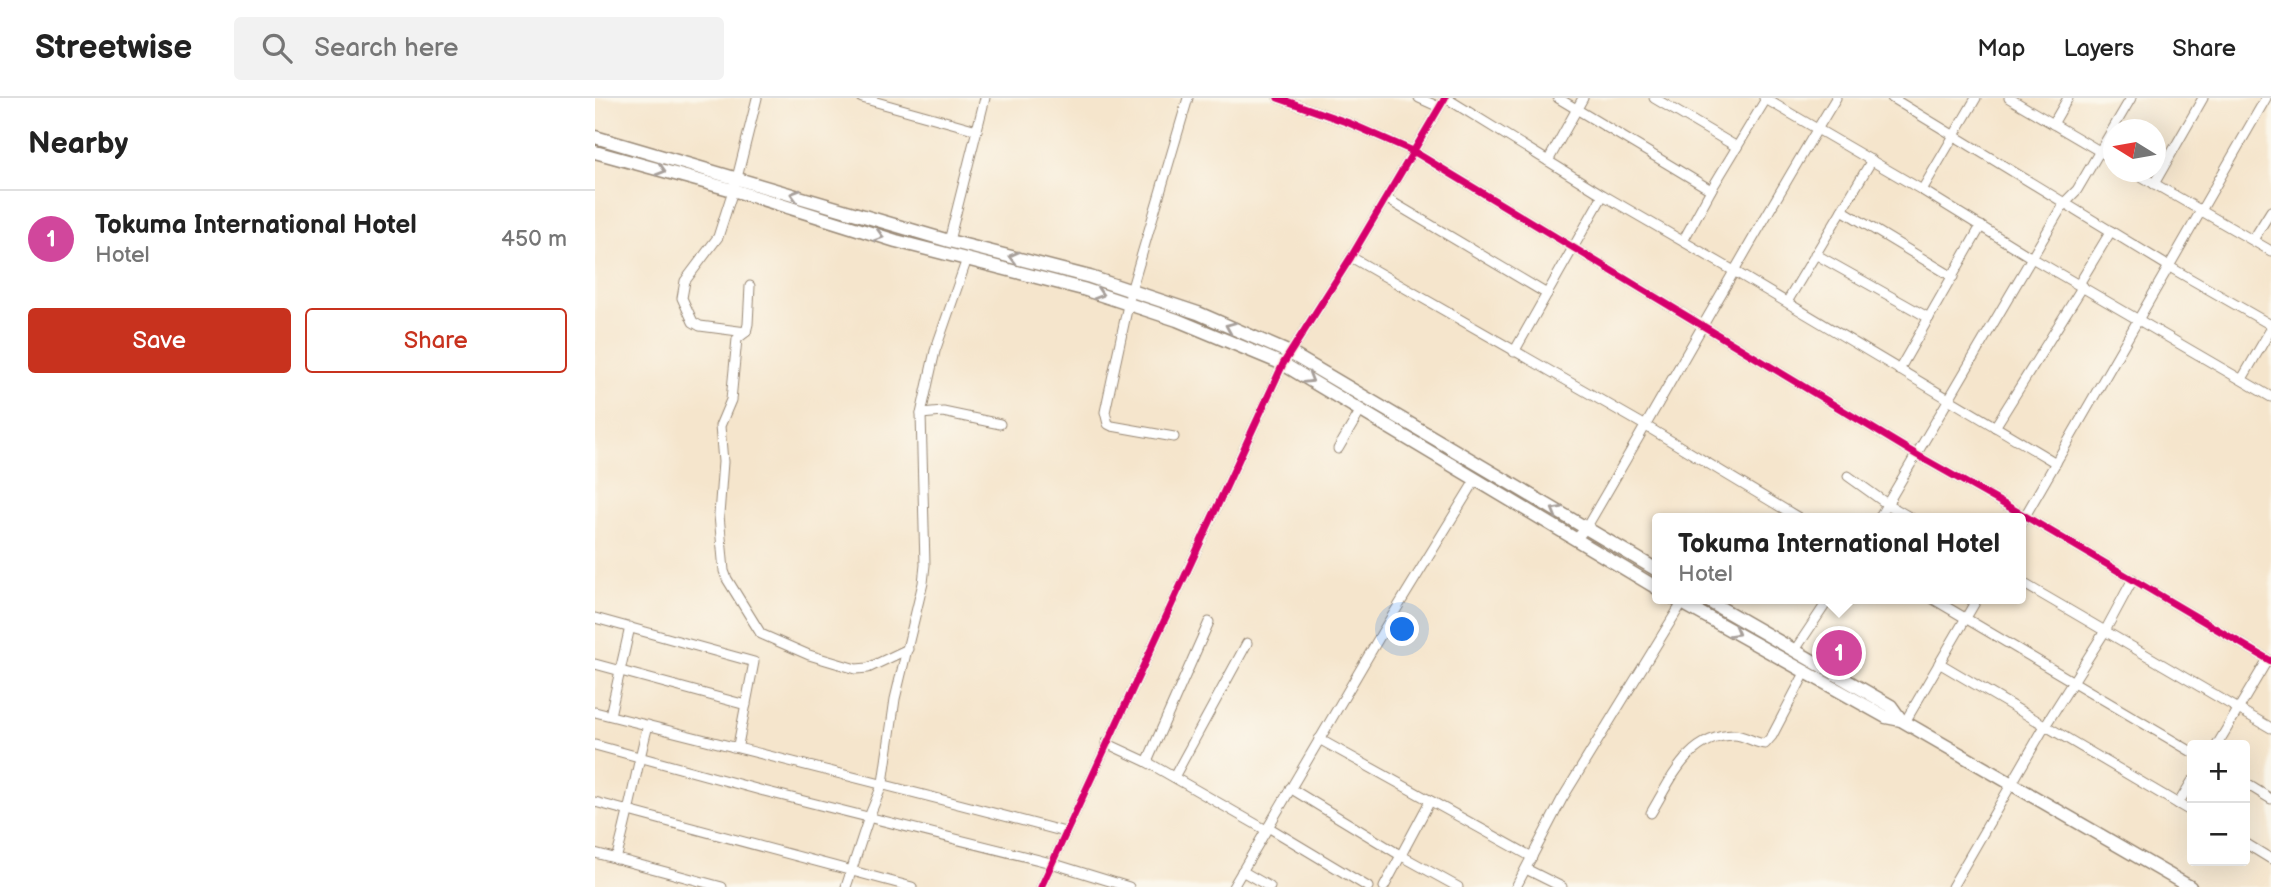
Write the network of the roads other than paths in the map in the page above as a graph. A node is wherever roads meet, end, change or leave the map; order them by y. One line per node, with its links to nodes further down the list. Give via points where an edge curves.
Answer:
1 (757, 98): 35 (street)
2 (862, 98): 24 (street)
3 (985, 98): 24 (street)
4 (1188, 98): 62 (street)
5 (1278, 98): 30 (street)
6 (1419, 98): 20 (street)
7 (1446, 98): 20 (street); 33 (street)
8 (1558, 98): 21 (street)
9 (1583, 98): 21 (street)
10 (1654, 98): 27 (street)
11 (1836, 98): 23 (street)
12 (1892, 98): 25 (street)
13 (1976, 98): 25 (street)
14 (2068, 98): 22 (street)
15 (2131, 98): 28 (street)
16 (2203, 98): 36 (street)
17 (2266, 98): 43 (street)
18 (1765, 99): 23 (street); 27 (street)
19 (2012, 99): 22 (street)
20 (1439, 107): 30 (street)
21 (1576, 109): 33 (street); 37 (street)
22 (2053, 124): 28 (street)
23 (1817, 129): 32 (street); 57 (street)
24 (977, 130): 48 (street)
25 (1952, 136): 38 (street); 41 (street)
26 (595, 137): 35 (main road)
27 (1737, 147): 37 (street)
28 (2100, 150): 31 (street); 41 (street)
29 (595, 152): 35 (main road, one-way to 35)
30 (1413, 152): 40 (street); 50 (street)
31 (2103, 152)
32 (1872, 160): 38 (street); 42 (street)
33 (1548, 161): 39 (street)
34 (2151, 182): 36 (street)
35 (735, 184): 48 (main road, one-way to 35); 55 (main road, one-way to 55, via 896,241); 68 (street, via 718,237 685,281 682,298 693,322 700,326)
36 (2154, 184): 43 (street)
37 (1711, 190): 49 (street)
38 (1922, 190): 45 (street)
39 (1603, 195): 49 (street); 50 (street)
40 (1387, 199): 53 (street); 61 (street)
41 (2064, 203): 46 (street); 54 (street)
42 (1842, 210): 52 (street); 58 (street)
43 (2200, 211): 47 (street); 56 (street)
44 (2271, 211): 47 (street)
45 (1982, 226): 54 (street); 58 (street)
46 (2111, 231): 56 (street); 60 (street)
47 (2253, 240): 51 (street)
48 (949, 241): 62 (main road, one-way to 48, via 1090,277)
49 (1683, 241): 57 (street)
50 (1573, 247): 61 (street); 66 (street)
51 (2271, 251)
52 (1815, 254): 63 (street); 64 (street)
53 (1351, 257): 69 (street); 70 (street)
54 (2032, 258): 60 (street); 74 (street)
55 (967, 259): 62 (main road, one-way to 62); 76 (street, via 935,351)
56 (2168, 266): 65 (street); 67 (street)
57 (1734, 271): 63 (street); 66 (street)
58 (1953, 277): 64 (street)
59 (750, 285): 68 (street)
60 (2081, 285): 65 (street); 79 (street)
61 (1547, 293): 69 (street)
62 (1130, 297): 70 (main road, via 1177,320); 80 (street, via 1105,418 1112,426)
63 (1787, 302): 71 (street)
64 (1929, 318): 71 (street)
65 (2139, 319): 72 (street); 83 (street)
66 (1702, 325): 78 (street); 82 (street)
67 (2271, 327): 72 (street)
68 (745, 332): 111 (street, via 737,339 731,400 720,426 719,515 727,579 761,634 809,655 856,669)
69 (1514, 352): 78 (street)
70 (1286, 358): 75 (main road, one-way to 75); 93 (main road, one-way to 70); 129 (street)
71 (1899, 370): 74 (street)
72 (2242, 379): 73 (street)
73 (2271, 397)
74 (1949, 400): 79 (street); 82 (street)
75 (1361, 410): 81 (street); 85 (main road)
76 (921, 414): 77 (street, via 943,412); 111 (street, via 925,565)
77 (1000, 425)
78 (1646, 426): 87 (street); 93 (street)
79 (1995, 427): 83 (street)
80 (1174, 437)
81 (1338, 449)
82 (1917, 455): 86 (street); 90 (street)
83 (2056, 463): 91 (street)
84 (1848, 476): 86 (street)
85 (1476, 479): 94 (main road); 127 (street)
86 (1887, 504): 88 (street); 89 (street)
87 (1791, 513)
88 (1882, 513)
89 (1902, 513)
90 (2013, 513)
91 (2026, 514)
92 (2026, 521): 96 (street)
93 (1586, 528): 94 (street); 95 (main road)
94 (1576, 540): 97 (main road)
95 (1652, 567)
96 (2133, 579): 109 (street); 113 (street)
97 (1652, 585)
98 (2026, 585): 109 (street)
99 (1676, 604): 154 (street)
100 (1683, 604): 117 (main road, one-way to 117)
101 (1714, 604): 112 (main road)
102 (1826, 604): 112 (street)
103 (1942, 604): 106 (street)
104 (1974, 604): 106 (street)
105 (595, 618): 108 (street)
106 (1966, 618): 114 (street); 118 (street)
107 (1209, 622): 134 (street)
108 (630, 627): 116 (street); 119 (street, via 754,662)
109 (2105, 631): 118 (street); 120 (street)
110 (1247, 643): 135 (street)
111 (908, 649): 136 (street, via 895,699)
112 (1795, 650): 123 (main road, via 1891,706)
113 (2269, 660): 120 (street)
114 (1939, 663): 123 (street); 125 (street)
115 (595, 664): 116 (street)
116 (619, 670): 119 (street); 122 (street)
117 (1806, 671): 123 (main road, via 1886,717); 147 (street, via 1765,744 1736,734 1706,740 1681,764)
118 (2073, 682): 125 (street); 132 (street)
119 (746, 705): 131 (street, via 738,745)
120 (2239, 709): 126 (street); 128 (street)
121 (595, 712): 122 (street)
122 (610, 715): 124 (street)
123 (1903, 721): 137 (main road)
124 (648, 725): 131 (street); 133 (street)
125 (2045, 726): 137 (street); 144 (street)
126 (2271, 728)
127 (1319, 739): 139 (street); 142 (street)
128 (2220, 740)
129 (1106, 743): 134 (street); 150 (street)
130 (595, 745): 133 (street)
131 (733, 747): 136 (street)
132 (2187, 749)
133 (640, 757): 146 (street); 148 (street)
134 (1147, 762): 135 (street)
135 (1174, 777): 149 (street)
136 (883, 783): 148 (street); 150 (street)
137 (2012, 783): 173 (street); 174 (main road)
138 (2250, 786): 141 (street)
139 (1290, 788): 149 (street); 153 (street)
140 (2187, 789): 144 (street)
141 (2271, 799)
142 (1430, 801): 153 (street); 154 (street)
143 (595, 802): 146 (street)
144 (2178, 804): 145 (street)
145 (2187, 809)
146 (629, 811): 155 (street); 159 (street)
147 (1651, 813)
148 (869, 817): 157 (street); 159 (street)
149 (1267, 829): 160 (street); 168 (street)
150 (1065, 832): 157 (street)
151 (2250, 847): 156 (street)
152 (595, 853): 155 (street)
153 (1400, 855): 169 (street); 170 (street)
154 (1532, 857): 158 (street)
155 (617, 859): 161 (street)
156 (2271, 859)
157 (1051, 863): 164 (street); 165 (street)
158 (1526, 869): 171 (street); 172 (street)
159 (852, 870): 162 (street); 163 (street)
160 (1242, 871): 166 (street); 167 (street)
161 (722, 887)
162 (846, 887)
163 (912, 887)
164 (1041, 887)
165 (1129, 887)
166 (1233, 887)
167 (1270, 887)
168 (1368, 887)
169 (1384, 887)
170 (1458, 887)
171 (1516, 887)
172 (1562, 887)
173 (1952, 887)
174 (2190, 887)

